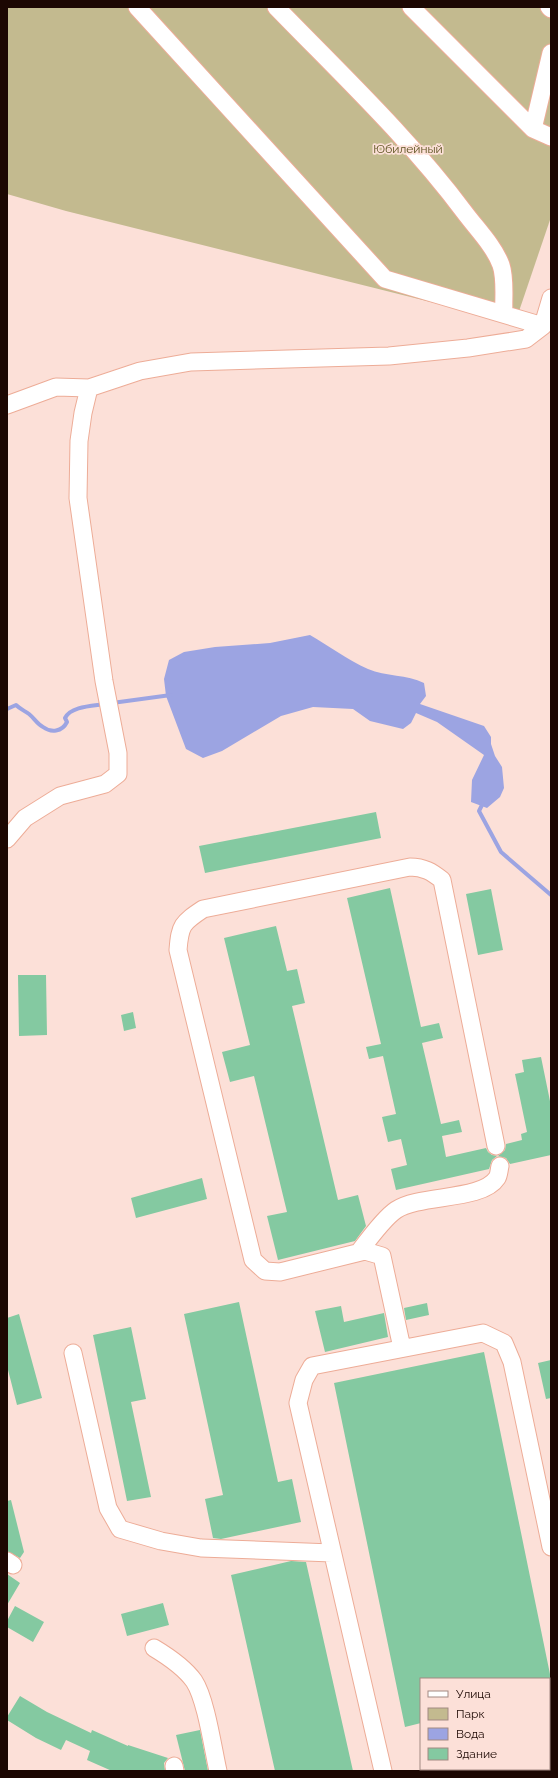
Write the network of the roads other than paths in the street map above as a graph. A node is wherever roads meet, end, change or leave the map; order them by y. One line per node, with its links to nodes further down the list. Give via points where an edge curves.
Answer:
1 (137, 7): 10 (street, via 385,279)
2 (276, 7): 10 (street, via 399,133 478,230 501,265)
3 (411, 7): 7 (street)
4 (549, 7): 5 (street)
5 (551, 9)
6 (551, 53): 7 (street)
7 (533, 129): 8 (street)
8 (551, 137)
9 (551, 298): 11 (street)
10 (504, 314): 11 (street)
11 (547, 321): 12 (street, via 526,339 468,348 389,356 191,362 140,372)
12 (89, 388): 13 (street, via 56,387); 14 (street, via 79,441 78,498 104,682 118,753 118,774 105,784 60,796 25,818)
13 (7, 405)
14 (7, 834)
15 (496, 1146): 17 (street, via 442,880 419,867 402,868 203,909 186,920 179,932 178,950 252,1260 265,1271 280,1272)
16 (500, 1166): 17 (street, via 498,1178 488,1187 460,1195 420,1201 396,1210)
17 (359, 1252): 18 (street, via 364,1250 382,1256)
18 (402, 1348): 20 (street, via 483,1332 504,1343 512,1362); 21 (street, via 312,1366 304,1380 298,1403)
19 (73, 1353): 21 (street, via 108,1508 120,1529 161,1541 201,1548)
20 (551, 1547)
21 (332, 1553): 24 (street)
22 (154, 1648): 23 (street, via 175,1660 195,1682 203,1703)
23 (218, 1771)
24 (382, 1771)

